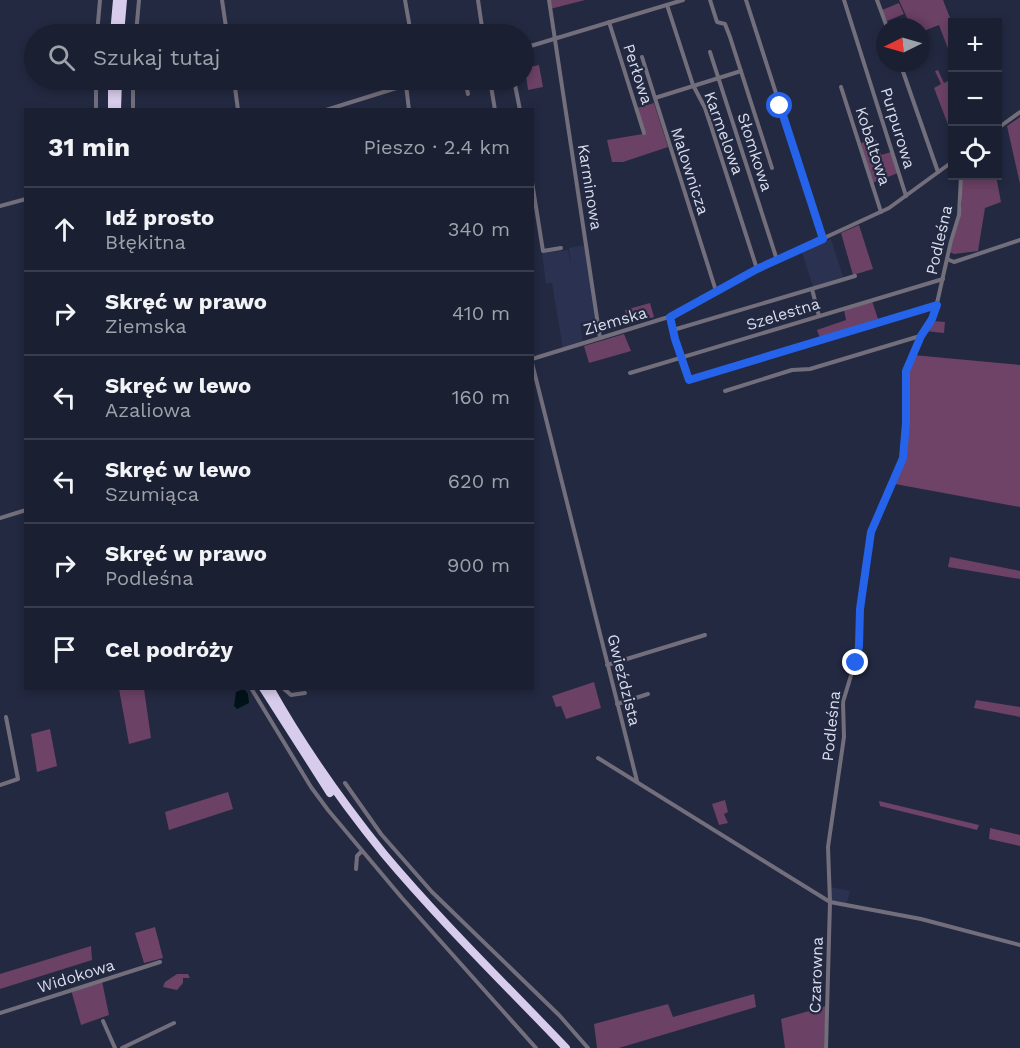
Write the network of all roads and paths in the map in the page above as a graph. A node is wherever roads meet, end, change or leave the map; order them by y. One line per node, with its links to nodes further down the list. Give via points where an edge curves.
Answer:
1 (100, 0): 17 (street)
2 (117, 0): 18 (highway)
3 (123, 0): 19 (highway)
4 (139, 0): 20 (street)
5 (222, 0): 21 (street)
6 (405, 0): 22 (street)
7 (478, 0): 23 (street)
8 (549, 0): 24 (street, Karminowa)
9 (684, 0): 14 (street)
10 (710, 0): 28 (street, via 717,22 725,24)
11 (746, 0): 66 (street)
12 (844, 0): 62 (street, Purpurowa)
13 (877, 0): 15 (street)
14 (667, 5): 16 (street); 31 (street, Karmelowa)
15 (884, 18)
16 (609, 22): 24 (street); 56 (street, Perłowa)
17 (98, 24)
18 (115, 24)
19 (121, 24)
20 (137, 24)
21 (226, 24)
22 (409, 24)
23 (482, 24)
24 (554, 39): 25 (street); 83 (street, Karminowa)
25 (534, 45)
26 (710, 52): 30 (street, Słomkowa)
27 (642, 57): 44 (street, Malownicza)
28 (741, 71): 30 (street); 58 (street)
29 (903, 72): 59 (street)
30 (718, 78): 31 (street); 70 (street, Słomkowa)
31 (693, 86): 44 (street); 73 (street, Karmelowa, via 705,108)
32 (841, 87): 65 (street, Kobaltowa)
33 (96, 90): 45 (street)
34 (112, 90): 46 (highway)
35 (118, 90): 47 (highway)
36 (133, 90): 48 (street)
37 (235, 90): 49 (street)
38 (388, 90): 50 (street)
39 (407, 90): 51 (street)
40 (467, 90): 43 (street)
41 (492, 90): 52 (street)
42 (516, 90): 53 (street)
43 (468, 94)
44 (655, 98): 77 (street, Malownicza)
45 (96, 108)
46 (112, 108)
47 (117, 108)
48 (133, 108)
49 (238, 108)
50 (332, 108)
51 (410, 108)
52 (495, 108)
53 (520, 108)
54 (1020, 112): 55 (street)
55 (1001, 126)
56 (644, 133)
57 (948, 165): 59 (street, Ziemska)
58 (772, 168)
59 (938, 172): 62 (street, Ziemska)
60 (961, 180): 69 (street, Podleśna, via 961,206)
61 (534, 195): 68 (street, via 543,251)
62 (906, 196): 65 (street, Ziemska)
63 (24, 200): 64 (street)
64 (0, 206)
65 (881, 212): 66 (street, Ziemska)
66 (823, 239): 70 (street, Ziemska)
67 (1020, 240): 71 (street)
68 (561, 248)
69 (947, 259): 71 (street); 72 (street, Podleśna)
70 (777, 260): 73 (street, Ziemska)
71 (954, 262): 72 (street)
72 (945, 266): 75 (street, Podleśna)
73 (757, 269): 77 (street, Ziemska)
74 (855, 276): 76 (street)
75 (943, 279): 78 (street, Podleśna); 79 (street, Szelestna)
76 (812, 289): 79 (street); 81 (street)
77 (717, 291): 80 (street, Ziemska)
78 (937, 305): 82 (street, Podleśna); 84 (street, via 689,380)
79 (819, 316): 84 (street, Szelestna)
80 (670, 317): 81 (street); 83 (street, Ziemska)
81 (673, 330): 84 (street)
82 (921, 336): 88 (street); 107 (street, Podleśna, via 906,371 903,458 871,532 858,652 843,702 844,737 828,847)
83 (600, 338): 85 (street, Ziemska)
84 (682, 357): 87 (street, Szelestna)
85 (534, 360)
86 (534, 369): 92 (street, Gwieździsta)
87 (630, 373)
88 (725, 391)
89 (24, 511): 90 (street)
90 (0, 518)
91 (705, 635): 92 (street)
92 (607, 665): 99 (street, Gwieździsta)
93 (252, 690): 105 (street, via 318,797)
94 (264, 690): 110 (highway, via 310,763 370,844 429,912)
95 (271, 690): 110 (highway, via 325,776 380,848)
96 (285, 690): 97 (street, via 291,695)
97 (305, 693)
98 (648, 694): 99 (street)
99 (617, 704): 103 (street, Gwieździsta)
100 (6, 717): 104 (street, via 18,779)
101 (598, 758): 103 (street)
102 (345, 783): 119 (street, via 381,834 432,892 560,1015)
103 (637, 783): 107 (street)
104 (0, 785)
105 (362, 850): 106 (street); 116 (street)
106 (356, 869)
107 (830, 902): 108 (street, via 921,919); 120 (street, Czarowna)
108 (1020, 945)
109 (160, 962): 111 (street, Widokowa)
110 (523, 1006): 117 (highway); 118 (highway)
111 (0, 1013)
112 (103, 1021): 114 (street)
113 (174, 1023): 115 (street)
114 (115, 1048)
115 (122, 1048)
116 (537, 1048)
117 (559, 1048)
118 (566, 1048)
119 (588, 1048)
120 (826, 1048)

